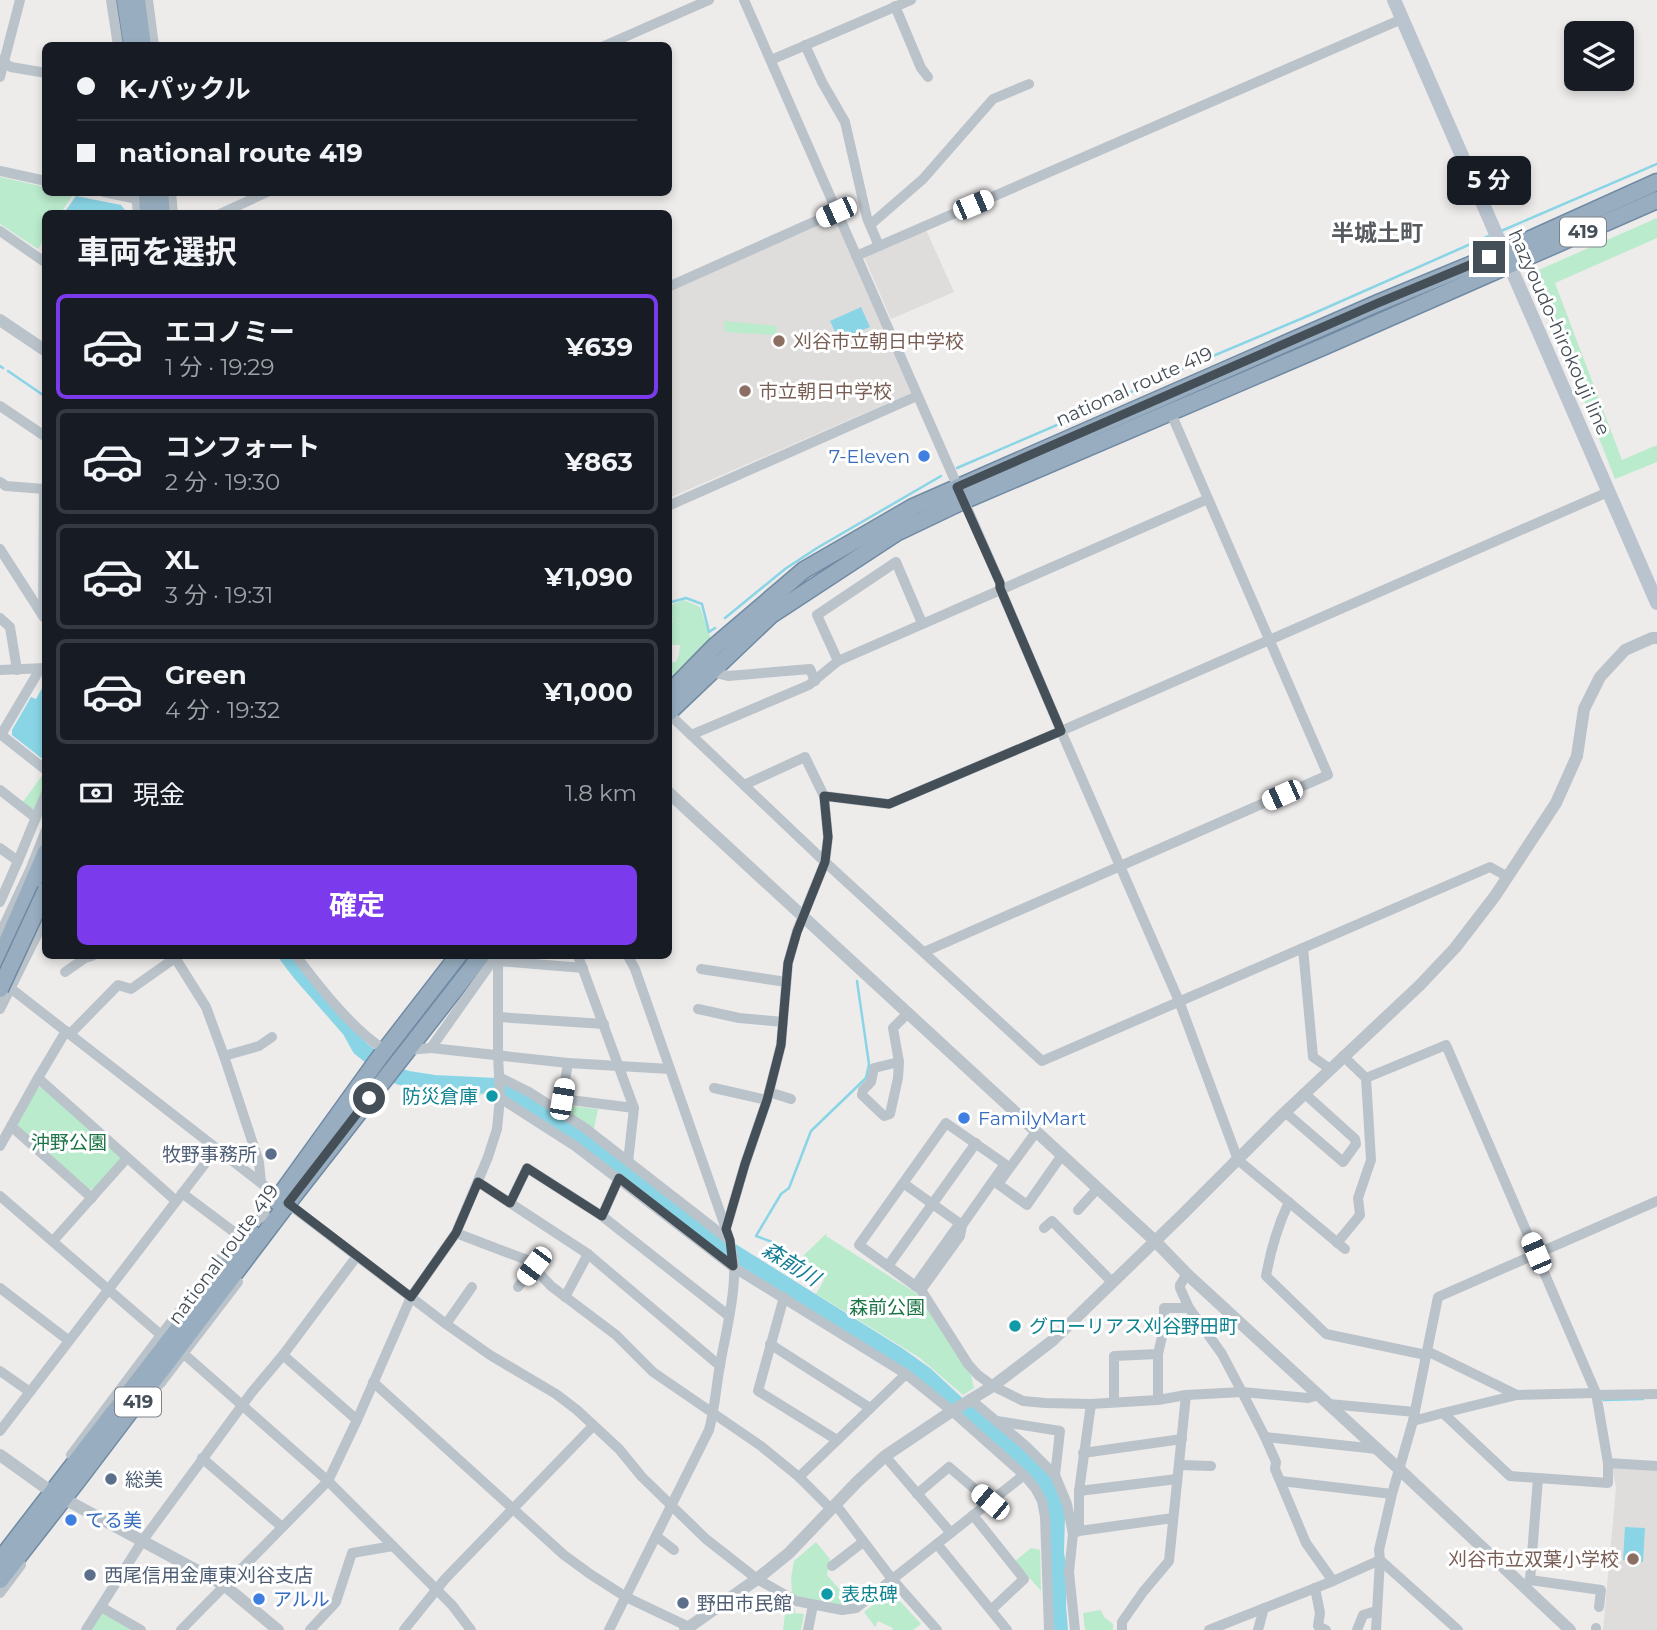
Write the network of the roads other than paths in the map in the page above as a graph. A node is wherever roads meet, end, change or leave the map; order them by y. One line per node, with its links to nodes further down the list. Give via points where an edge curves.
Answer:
1 (20, 0): 19 (street)
2 (111, 0): 12 (street)
3 (125, 0): 13 (highway)
4 (137, 0): 14 (highway)
5 (148, 0): 15 (street)
6 (709, 0): 16 (street)
7 (744, 0): 18 (street)
8 (911, 0): 10 (street)
9 (1394, 0): 11 (main road, hazyoudo-hirokouji line)
10 (895, 6): 17 (street); 22 (street)
11 (1402, 19): 33 (street); 34 (main road, hazyoudo-hirokouji line)
12 (117, 42)
13 (131, 42)
14 (142, 42)
15 (153, 42)
16 (613, 42)
17 (805, 45): 18 (street); 31 (street, via 845,122)
18 (771, 60): 30 (street)
19 (2, 61): 20 (street); 21 (street)
20 (42, 72)
21 (0, 77)
22 (928, 77)
23 (1029, 84): 31 (street, via 993,99 923,179)
24 (0, 171): 25 (street)
25 (42, 180)
26 (1657, 182): 34 (highway, national route 419 / 419)
27 (258, 196): 29 (street)
28 (1657, 200): 34 (highway, 419)
29 (229, 210)
30 (836, 212): 35 (street); 37 (street)
31 (870, 225): 33 (street)
32 (0, 231): 36 (street)
33 (879, 246): 35 (street)
34 (1501, 246): 42 (highway, national route 419 / 419, via 1325,346); 46 (main road, hazyoudo-hirokouji line); 47 (highway, national route 419 / 419)
35 (856, 256): 40 (street)
36 (42, 260)
37 (672, 284)
38 (0, 320): 39 (street)
39 (42, 348)
40 (917, 397): 47 (street); 49 (street)
41 (0, 406): 43 (street)
42 (1170, 411): 47 (highway, national route 419 / 419); 48 (street)
43 (42, 434)
44 (0, 482): 45 (street)
45 (42, 492)
46 (1608, 492): 52 (main road, hazyoudo-hirokouji line); 57 (street)
47 (960, 494): 51 (street); 63 (highway, national route 419 / 419, via 771,615); 65 (highway, national route 419 / 419, via 913,507 804,570 715,646)
48 (1208, 499): 51 (street); 57 (street)
49 (672, 504)
50 (0, 549): 53 (street)
51 (1000, 588): 55 (street); 68 (street)
52 (1657, 603)
53 (42, 615)
54 (0, 618): 61 (street, via 10,626)
55 (922, 623): 58 (street); 58 (street, via 897,562 817,615)
56 (1657, 638): 84 (street, via 1625,650 1600,677 1584,709 1580,746 1568,779)
57 (1270, 640): 68 (street); 83 (street, via 1328,775)
58 (838, 661): 64 (street)
59 (42, 668): 61 (street)
60 (0, 670): 61 (street)
61 (17, 670)
62 (42, 670): 70 (street)
63 (712, 672): 64 (street, via 728,676 810,669); 66 (highway, national route 419 / 419)
64 (815, 681): 69 (street)
65 (672, 690)
66 (672, 709)
67 (672, 717): 69 (street)
68 (1061, 731): 75 (street, via 889,804); 83 (street)
69 (691, 734): 72 (street)
70 (1, 735): 71 (street)
71 (42, 767)
72 (744, 785): 75 (street, via 805,757); 82 (street)
73 (0, 790): 77 (street)
74 (672, 796): 87 (street)
75 (824, 796): 82 (street)
76 (42, 803): 77 (street)
77 (36, 818): 81 (street)
78 (42, 840): 89 (street)
79 (0, 848): 81 (street)
80 (42, 861): 92 (highway)
81 (18, 862): 86 (street)
82 (825, 862): 87 (street); 91 (street)
83 (1120, 866): 91 (street); 112 (street)
84 (1508, 877): 90 (street, via 1490,867); 124 (street, via 1420,985)
85 (42, 900): 111 (highway, bridge)
86 (0, 902)
87 (803, 917): 110 (street); 115 (street)
88 (42, 924): 111 (street)
89 (0, 934)
90 (1303, 948): 112 (street); 131 (street, via 1313,1057)
91 (924, 952): 112 (street, via 1042,1061)
92 (0, 958)
93 (84, 959): 108 (street)
94 (171, 959): 119 (street, via 131,989 118,985)
95 (175, 959): 123 (street, via 206,1007)
96 (298, 959): 126 (street, via 366,1037)
97 (456, 959): 126 (highway, national route 419 / 419)
98 (479, 959): 125 (highway, national route 419 / 419)
99 (496, 959): 121 (street)
100 (497, 959): 116 (street)
101 (513, 959): 105 (street)
102 (579, 959): 105 (street)
103 (630, 959): 107 (street)
104 (635, 959): 107 (street)
105 (583, 968): 118 (street)
106 (701, 969): 110 (street)
107 (635, 970): 130 (street)
108 (65, 972)
109 (0, 980): 111 (street)
110 (786, 982): 117 (street)
111 (5, 988): 113 (street); 119 (street)
112 (1179, 1002): 149 (street)
113 (0, 1009)
114 (698, 1009): 117 (street)
115 (907, 1014): 127 (street, via 893,1028); 143 (street)
116 (498, 1017): 118 (street); 122 (street)
117 (783, 1022): 137 (street)
118 (604, 1024): 129 (street)
119 (68, 1033): 133 (street); 146 (street)
120 (272, 1037): 123 (street)
121 (431, 1048): 122 (street); 125 (street)
122 (498, 1054): 128 (street); 132 (street)
123 (225, 1056): 153 (street, via 259,1162)
124 (1343, 1056): 131 (street); 134 (street)
125 (401, 1057): 159 (highway, national route 419 / 419)
126 (377, 1059): 159 (highway, national route 419 / 419)
127 (899, 1062): 127 (street, via 890,1114 884,1116 862,1095 863,1090 871,1082 874,1068)
128 (568, 1063): 129 (street); 140 (street, via 562,1099)
129 (619, 1066): 130 (street); 140 (street)
130 (670, 1069): 169 (street)
131 (1330, 1069): 136 (street)
132 (499, 1077): 138 (street); 150 (street, via 529,1091)
133 (38, 1078): 142 (street); 148 (street)
134 (1366, 1079): 161 (street, via 1371,1160 1358,1198 1360,1215 1341,1246); 175 (street, via 1446,1045)
135 (714, 1088): 137 (street)
136 (1304, 1093): 141 (street); 141 (street, via 1355,1139 1343,1162)
137 (768, 1096): 139 (street); 169 (street)
138 (500, 1098): 151 (street); 152 (street, via 497,1129)
139 (791, 1099)
140 (634, 1108): 150 (street)
141 (1285, 1112): 149 (street)
142 (11, 1126): 145 (street); 158 (street)
143 (1036, 1132): 147 (street); 147 (street, via 998,1184 1027,1205)
144 (976, 1143): 154 (street, via 946,1123); 163 (street); 167 (street, via 1005,1164)
145 (0, 1146)
146 (217, 1148): 153 (street); 157 (street)
147 (1062, 1156): 155 (street)
148 (127, 1158): 157 (street); 158 (street)
149 (1238, 1160): 161 (street); 174 (street)
150 (628, 1162): 172 (street)
151 (619, 1178): 165 (street); 179 (street)
152 (478, 1182): 162 (street); 170 (street)
153 (261, 1183): 159 (street)
154 (903, 1183): 163 (street); 180 (street, via 859,1245)
155 (1098, 1188): 164 (street); 174 (street)
156 (0, 1196): 173 (street)
157 (179, 1197): 171 (street); 187 (street)
158 (92, 1198): 173 (street)
159 (284, 1199): 166 (highway, national route 419 / 419); 177 (street)
160 (1657, 1201): 175 (street)
161 (1289, 1202): 197 (street, via 1266,1276 1326,1334)
162 (510, 1203): 165 (street, via 527,1168); 176 (street)
163 (933, 1204): 167 (street); 180 (street)
164 (1078, 1210)
165 (602, 1216): 192 (street)
166 (269, 1218): 171 (street, via 245,1227); 198 (street, via 268,1241); 251 (highway, national route 419 / 419)
167 (961, 1224): 186 (street, via 960,1236)
168 (1044, 1228): 182 (street, via 1052,1221)
169 (726, 1229): 172 (street)
170 (456, 1233): 178 (street); 188 (street)
171 (238, 1236): 194 (street)
172 (730, 1240): 179 (street)
173 (53, 1241): 187 (street)
174 (1155, 1241): 181 (street); 182 (street)
175 (1536, 1253): 197 (street, via 1438,1297); 208 (street)
176 (588, 1254): 189 (street); 201 (street)
177 (357, 1256): 188 (street); 199 (street)
178 (534, 1266): 184 (street); 189 (street)
179 (733, 1266): 190 (street); 192 (street)
180 (888, 1266): 186 (street)
181 (1187, 1274): 191 (street, via 1180,1288); 211 (street)
182 (1112, 1282): 205 (street, via 1052,1341)
183 (472, 1287): 193 (street)
184 (518, 1287)
185 (0, 1288): 195 (street)
186 (918, 1288): 205 (street, via 968,1364)
187 (108, 1290): 194 (street); 195 (street)
188 (411, 1297): 193 (street); 204 (street)
189 (565, 1297): 221 (street, via 616,1335 653,1372)
190 (784, 1297): 196 (street); 203 (street)
191 (1189, 1308): 200 (street, via 1164,1308); 207 (street)
192 (729, 1316): 201 (street)
193 (446, 1324): 226 (street, via 556,1394)
194 (160, 1335): 251 (street)
195 (68, 1340): 206 (street)
196 (770, 1344): 219 (street); 230 (street, via 758,1391)
197 (1427, 1353): 212 (street); 223 (street)
198 (184, 1354): 218 (street); 251 (street)
199 (283, 1354): 218 (street); 224 (street)
200 (1158, 1354): 214 (street); 215 (street, via 1114,1356)
201 (720, 1366): 221 (street)
202 (0, 1371): 206 (street)
203 (906, 1374): 219 (street); 220 (street)
204 (373, 1382): 224 (street); 255 (street)
205 (993, 1386): 213 (street); 216 (street, via 1023,1401)
206 (30, 1392): 227 (street)
207 (1242, 1392): 210 (street); 211 (street); 228 (street)
208 (1596, 1394): 209 (street); 212 (street); 236 (street)
209 (1657, 1394)
210 (1186, 1395): 214 (street); 229 (street)
211 (1319, 1395): 217 (street)
212 (1517, 1395): 222 (street)
213 (970, 1399): 220 (street); 225 (street)
214 (1158, 1399): 215 (street)
215 (1114, 1402): 216 (street)
216 (1091, 1404): 232 (street)
217 (1329, 1404): 223 (street); 231 (street)
218 (243, 1405): 235 (street); 246 (street)
219 (870, 1408): 230 (street)
220 (952, 1411): 234 (street); 241 (street)
221 (714, 1413): 243 (street); 253 (street)
222 (1443, 1413): 223 (street); 244 (street, via 1510,1476)
223 (1414, 1417): 240 (street)
224 (357, 1420): 246 (street)
225 (996, 1420): 242 (street); 242 (street, via 1060,1431)
226 (593, 1426): 253 (street); 255 (street)
227 (0, 1431)
228 (1265, 1437): 231 (street); 247 (street)
229 (1182, 1439): 232 (street); 237 (street)
230 (837, 1440): 243 (street)
231 (1377, 1449): 240 (street)
232 (1083, 1453): 248 (street)
233 (0, 1455): 251 (street)
234 (885, 1456): 249 (street); 254 (street)
235 (202, 1458): 258 (street); 262 (street)
236 (1608, 1463): 238 (street); 244 (street, via 1608,1483)
237 (1179, 1465): 239 (street); 245 (street)
238 (1657, 1465)
239 (1211, 1466)
240 (1399, 1469): 250 (street); 275 (street)
241 (1024, 1475): 252 (street); 288 (street, via 1042,1502 1045,1517)
242 (1055, 1475): 260 (street)
243 (799, 1477): 254 (street)
244 (1538, 1478): 275 (street)
245 (1177, 1479): 248 (street); 257 (street)
246 (328, 1480): 258 (street); 265 (street)
247 (1282, 1481): 250 (street); 274 (street, via 1307,1543)
248 (1079, 1491): 260 (street)
249 (917, 1494): 252 (street, via 949,1467); 259 (street)
250 (1392, 1494): 269 (street)
251 (58, 1495): 262 (street); 267 (street); 268 (highway, national route 419 / 419); 273 (highway, national route 419 / 419); 279 (street)
252 (990, 1502): 256 (street)
253 (672, 1505): 261 (street); 271 (street)
254 (834, 1507): 263 (street); 271 (street)
255 (514, 1509): 278 (street); 280 (street, via 564,1555)
256 (972, 1515): 259 (street); 285 (street, via 1024,1579)
257 (1173, 1518): 260 (street); 302 (street, via 1169,1561 1122,1622)
258 (282, 1527): 276 (street)
259 (951, 1532): 264 (street)
260 (1076, 1532): 301 (street, via 1069,1572)
261 (656, 1536): 266 (street); 280 (street)
262 (143, 1540): 276 (street); 282 (street)
263 (863, 1542): 270 (street); 272 (street)
264 (937, 1544): 272 (street); 285 (street)
265 (393, 1546): 278 (street); 294 (street, via 352,1553 336,1602)
266 (674, 1550)
267 (0, 1551)
268 (0, 1560)
269 (1380, 1560): 274 (street); 286 (street); 307 (street)
270 (832, 1566)
271 (757, 1579): 281 (street, via 796,1601); 287 (street)
272 (892, 1579): 281 (street, via 852,1610); 299 (street)
273 (0, 1580)
274 (1333, 1581): 277 (street)
275 (1527, 1583): 283 (street, via 1601,1590); 308 (street)
276 (224, 1585): 292 (street); 293 (street)
277 (1315, 1588): 284 (street); 304 (street, via 1321,1613 1318,1626)
278 (438, 1590): 295 (street); 296 (street)
279 (0, 1593)
280 (626, 1597): 287 (street); 297 (street)
281 (813, 1605): 298 (street)
282 (101, 1606): 290 (street); 291 (street)
283 (1599, 1607)
284 (1264, 1608): 289 (street); 303 (street)
285 (990, 1610): 300 (street)
286 (1376, 1611): 305 (street, via 1363,1615); 306 (street)
287 (692, 1627)
288 (1047, 1629)
289 (1215, 1629)
290 (86, 1630)
291 (141, 1630)
292 (181, 1630)
293 (278, 1630)
294 (310, 1630)
295 (404, 1630)
296 (471, 1630)
297 (609, 1630)
298 (808, 1630)
299 (937, 1630)
300 (1007, 1630)
301 (1075, 1630)
302 (1122, 1630)
303 (1258, 1630)
304 (1326, 1630)
305 (1357, 1630)
306 (1376, 1630)
307 (1458, 1630)
308 (1570, 1630)

